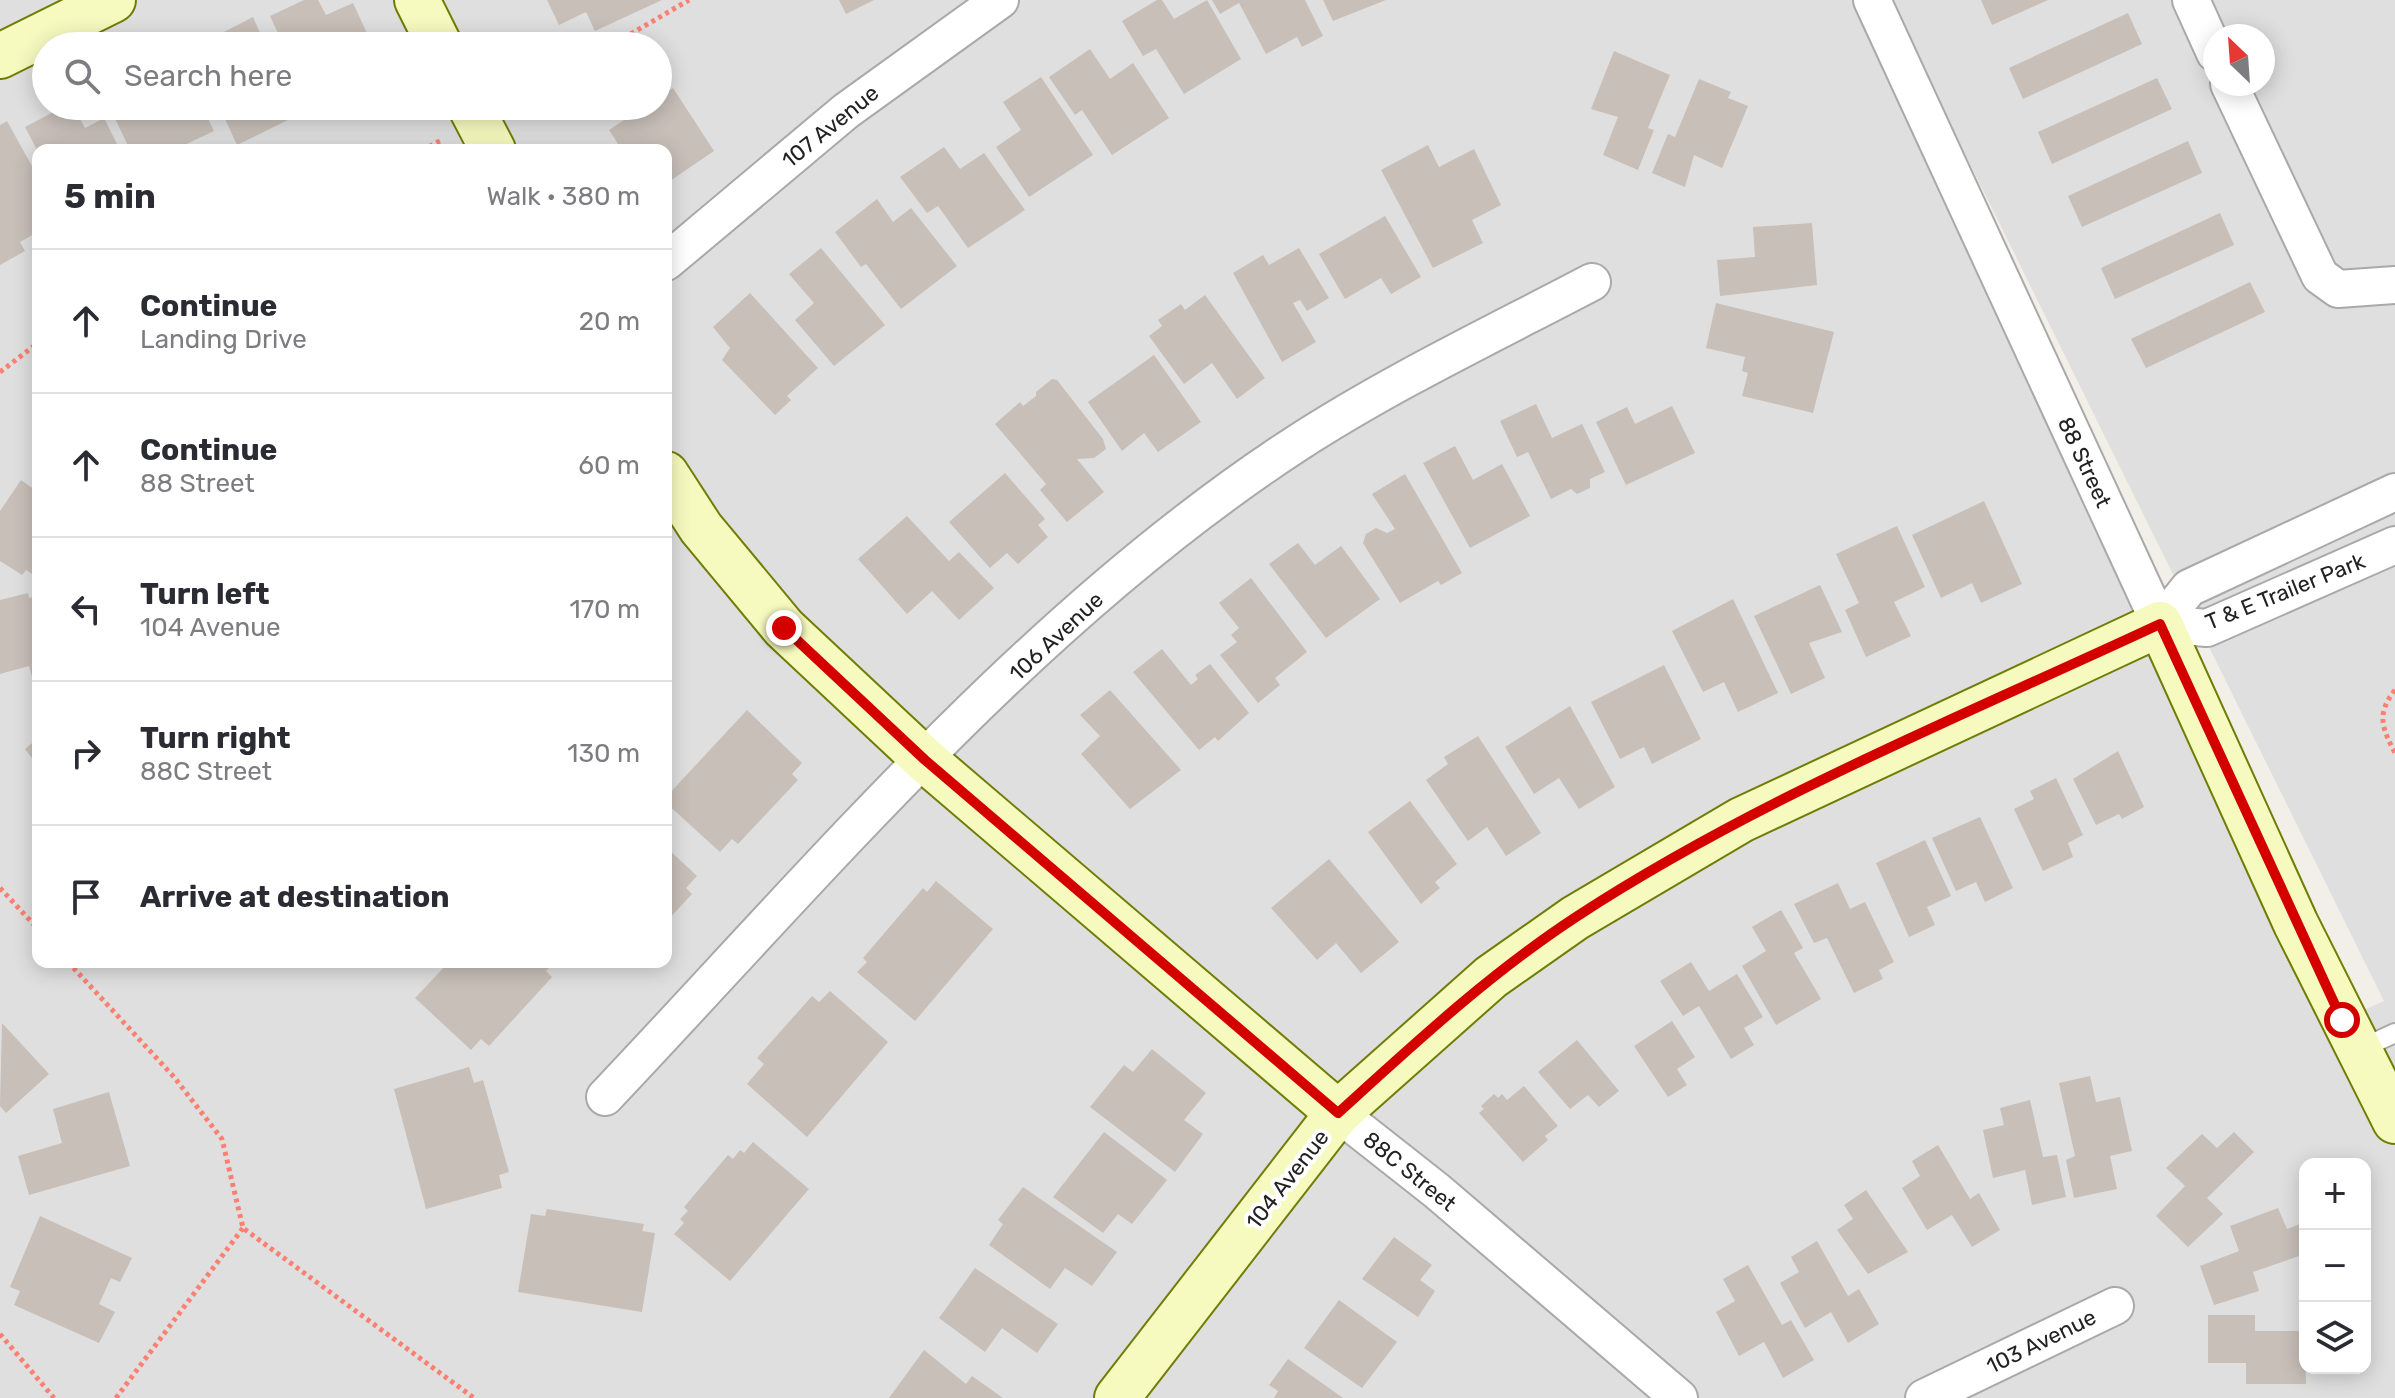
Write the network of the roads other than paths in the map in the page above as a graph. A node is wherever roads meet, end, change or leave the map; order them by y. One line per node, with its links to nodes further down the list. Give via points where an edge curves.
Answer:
1 (113, 0): 7 (street)
2 (417, 0): 8 (street)
3 (1000, 0): 14 (street, 107 Avenue, via 846,111)
4 (1872, 0): 20 (street, 88 Street)
5 (2191, 0): 6 (street)
6 (2203, 26)
7 (48, 32)
8 (433, 32)
9 (32, 40): 10 (street)
10 (0, 56)
11 (2235, 96): 16 (street, via 2320,276 2338,289)
12 (477, 120): 13 (street)
13 (490, 144)
14 (672, 257)
15 (1592, 282): 21 (street, 106 Avenue, via 1427,368 1284,453 1182,526 1079,611)
16 (2395, 285)
17 (672, 483): 21 (street, 88C Street, via 701,528 784,628)
18 (2395, 492): 20 (street, T & E Trailer Park, via 2189,588)
19 (2395, 545): 20 (street, T & E Trailer Park, via 2207,628)
20 (2160, 624): 22 (street, 88 Street, via 2296,924); 24 (street, 104 Avenue, via 1741,820 1641,877 1491,977)
21 (925, 760): 23 (street, 106 Avenue); 24 (street, 88C Street)
22 (2376, 1041): 25 (street, 88 Street)
23 (605, 1097)
24 (1338, 1113): 27 (street, 104 Avenue); 28 (street, 88C Street)
25 (2395, 1121)
26 (2115, 1306): 29 (street, 103 Avenue)
27 (1117, 1398)
28 (1679, 1398)
29 (1924, 1398)

